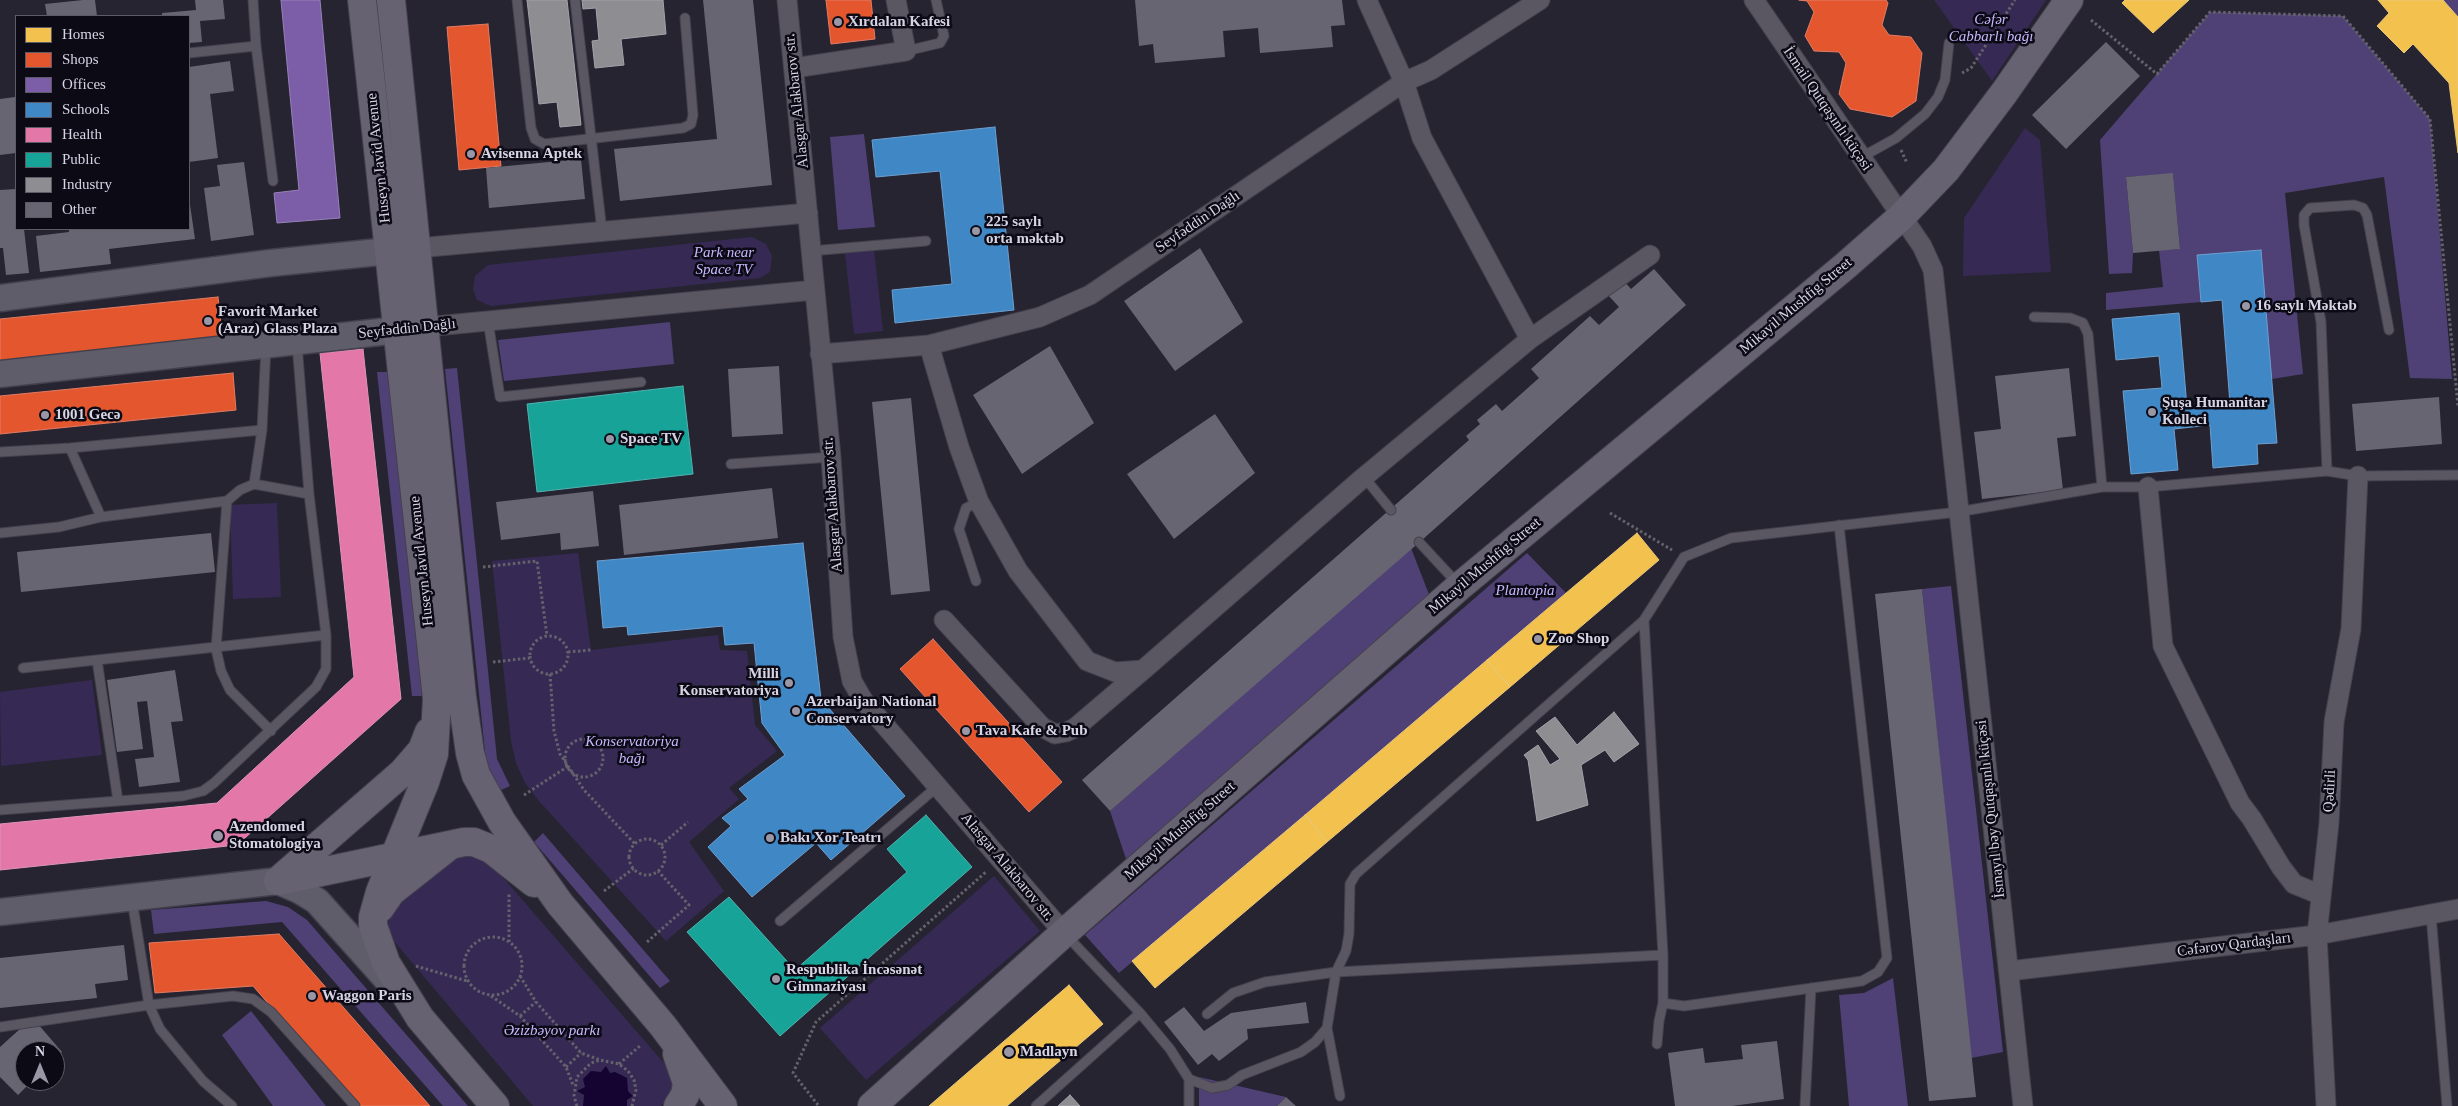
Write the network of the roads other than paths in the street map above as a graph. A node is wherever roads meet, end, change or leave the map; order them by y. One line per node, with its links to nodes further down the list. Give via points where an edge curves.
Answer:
1 (253, 0): 15 (lane)
2 (362, 0): 28 (main road, Huseyn Javid Avenue)
3 (391, 0): 27 (main road, Huseyn Javid Avenue)
4 (517, 0): 20 (lane, via 534,139 544,144)
5 (575, 0): 20 (lane)
6 (787, 0): 18 (street, Alasgar Alakbarov str.)
7 (896, 0): 16 (street)
8 (936, 0): 16 (lane, via 944,36 940,43)
9 (1367, 0): 19 (street)
10 (1540, 0): 19 (street, Seyfəddin Dağlı, via 1431,70)
11 (1754, 0): 21 (street, İsmail Qutqaşınlı küçəsi)
12 (2069, 0): 24 (main road, Mikayil Mushfig Street, via 1952,162)
13 (685, 18): 20 (lane, via 693,115 691,124 683,128)
14 (1949, 43): 21 (lane, via 1945,80 1938,96 1912,127)
15 (256, 46): 17 (lane); 22 (lane)
16 (906, 51): 18 (street)
17 (190, 53)
18 (794, 68): 23 (street, Alasgar Alakbarov str.)
19 (1404, 82): 38 (street, via 1422,138); 40 (street, Seyfəddin Dağlı, via 1090,295 1040,317)
20 (592, 139): 25 (lane)
21 (1860, 158): 24 (street, İsmail Qutqaşınlı küçəsi)
22 (273, 181)
23 (808, 213): 25 (street); 29 (street, Alasgar Alakbarov str.)
24 (1901, 217): 61 (street, İsmail Qutqaşınlı küçəsi, via 1928,258 1935,283); 67 (main road, Mikayil Mushfig Street)
25 (602, 231): 27 (street)
26 (926, 241): 29 (lane)
27 (418, 248): 28 (street); 35 (main road, Huseyn Javid Avenue)
28 (389, 251): 32 (street); 36 (main road, Huseyn Javid Avenue)
29 (811, 252): 31 (street, Alasgar Alakbarov str.)
30 (1650, 255): 38 (street)
31 (815, 290): 34 (street, Seyfəddin Dağlı); 42 (street, Alasgar Alakbarov str.)
32 (0, 298)
33 (2034, 317): 55 (lane, via 2070,318 2083,323 2088,334)
34 (488, 321): 35 (street, Seyfəddin Dağlı); 44 (lane, via 500,397)
35 (426, 327): 36 (street, Seyfəddin Dağlı); 75 (main road, Huseyn Javid Avenue)
36 (398, 330): 39 (street, Seyfəddin Dağlı); 75 (main road, Huseyn Javid Avenue)
37 (2389, 330): 50 (lane, via 2363,208 2354,205 2310,208 2304,215 2304,225 2321,322)
38 (1530, 339): 53 (street)
39 (297, 342): 41 (street, Seyfəddin Dağlı); 57 (lane)
40 (929, 345): 42 (street, Seyfəddin Dağlı); 59 (street)
41 (266, 346): 43 (street, Seyfəddin Dağlı); 45 (lane)
42 (820, 354): 48 (street, Alasgar Alakbarov str.)
43 (0, 374)
44 (641, 382)
45 (262, 430): 46 (lane); 54 (lane)
46 (70, 448): 47 (lane); 62 (lane)
47 (0, 452)
48 (831, 457): 49 (lane); 77 (street, Alasgar Alakbarov str., via 843,637 852,681 863,700)
49 (731, 464)
50 (2328, 472): 52 (lane); 56 (lane)
51 (2458, 475): 52 (lane)
52 (2358, 476): 83 (street, Qədirli, via 2351,629 2334,722 2329,823)
53 (1364, 477): 60 (lane); 74 (street)
54 (254, 484): 57 (lane); 58 (lane)
55 (2102, 486): 56 (lane); 61 (lane)
56 (2148, 486): 83 (street, via 2163,646 2240,803 2294,884)
57 (309, 494): 70 (lane)
58 (227, 501): 62 (lane); 71 (lane)
59 (979, 502): 66 (lane, via 966,508 959,529); 74 (street, via 1018,571 1087,661 1115,672)
60 (1391, 510)
61 (1958, 512): 63 (lane); 94 (street, İsmayıl bəy Qutqaşınlı küçəsi)
62 (101, 517): 64 (lane, via 59,527)
63 (1839, 525): 69 (lane, via 1731,538 1684,557); 96 (lane, via 1887,958 1878,972 1862,981)
64 (0, 533)
65 (1419, 542): 67 (lane)
66 (976, 581)
67 (1460, 586): 90 (main road, Mikayil Mushfig Street)
68 (944, 620): 74 (street, via 1042,727 1055,734 1075,728)
69 (1644, 620): 93 (lane); 95 (lane, via 1356,874 1350,884 1346,951)
70 (326, 635): 71 (lane); 76 (lane, via 326,669 316,687)
71 (216, 649): 72 (lane); 76 (lane, via 230,690)
72 (96, 660): 73 (lane); 78 (lane)
73 (22, 668)
74 (1143, 670)
75 (450, 698): 81 (main road, Huseyn Javid Avenue, via 434,754); 82 (main road, via 413,762); 85 (main road, via 476,775 488,799)
76 (271, 731): 78 (lane, via 203,791 183,796)
77 (938, 786): 89 (lane); 90 (street, Alasgar Alakbarov str.)
78 (118, 801): 79 (lane)
79 (0, 810)
80 (456, 843): 81 (main road); 85 (main road, via 474,842 491,849); 92 (main road, via 386,897 379,913)
81 (395, 855): 82 (main road); 92 (main road, Huseyn Javid Avenue, via 375,906)
82 (278, 881): 84 (street); 101 (street, via 317,901)
83 (2321, 894): 91 (street, Qədirli)
84 (132, 897): 87 (street); 98 (lane)
85 (560, 904): 102 (main road)
86 (2458, 909): 88 (street, Cəfərov Qardaşları)
87 (0, 912)
88 (2431, 915): 91 (street, Cəfərov Qardaşları); 123 (lane)
89 (780, 921)
90 (1064, 933): 99 (lane); 117 (main road, Mikayil Mushfig Street)
91 (2317, 935): 94 (street, Cəfərov Qardaşları); 122 (street, Qədirli)
92 (376, 938): 101 (main road, Huseyn Javid Avenue, via 396,983)
93 (1664, 955): 95 (lane); 97 (lane)
94 (2008, 971): 121 (street, İsmayıl bəy Qutqaşınlı küçəsi)
95 (1336, 972): 100 (lane, via 1264,982 1234,993); 104 (lane)
96 (1811, 988): 97 (lane, via 1684,1006); 120 (lane)
97 (1663, 1003): 105 (lane)
98 (149, 1005): 103 (lane); 110 (lane, via 160,1029 180,1054); 111 (lane, via 234,996 253,999 271,1012)
99 (1140, 1013): 107 (lane); 118 (lane)
100 (1207, 1014)
101 (420, 1018): 108 (main road, Huseyn Javid Avenue)
102 (663, 1026): 106 (main road); 114 (main road, via 687,1083 685,1096)
103 (0, 1027)
104 (1327, 1028): 107 (lane, via 1301,1052 1242,1075 1228,1085 1212,1088); 109 (lane)
105 (1657, 1044)
106 (692, 1064): 115 (main road); 116 (main road)
107 (1190, 1079): 119 (lane)
108 (475, 1081): 112 (main road); 113 (main road)
109 (1340, 1096)
110 (232, 1106)
111 (355, 1106)
112 (494, 1106)
113 (501, 1106)
114 (678, 1106)
115 (713, 1106)
116 (723, 1106)
117 (872, 1106)
118 (1036, 1106)
119 (1189, 1106)
120 (1805, 1106)
121 (2023, 1106)
122 (2326, 1106)
123 (2447, 1106)

